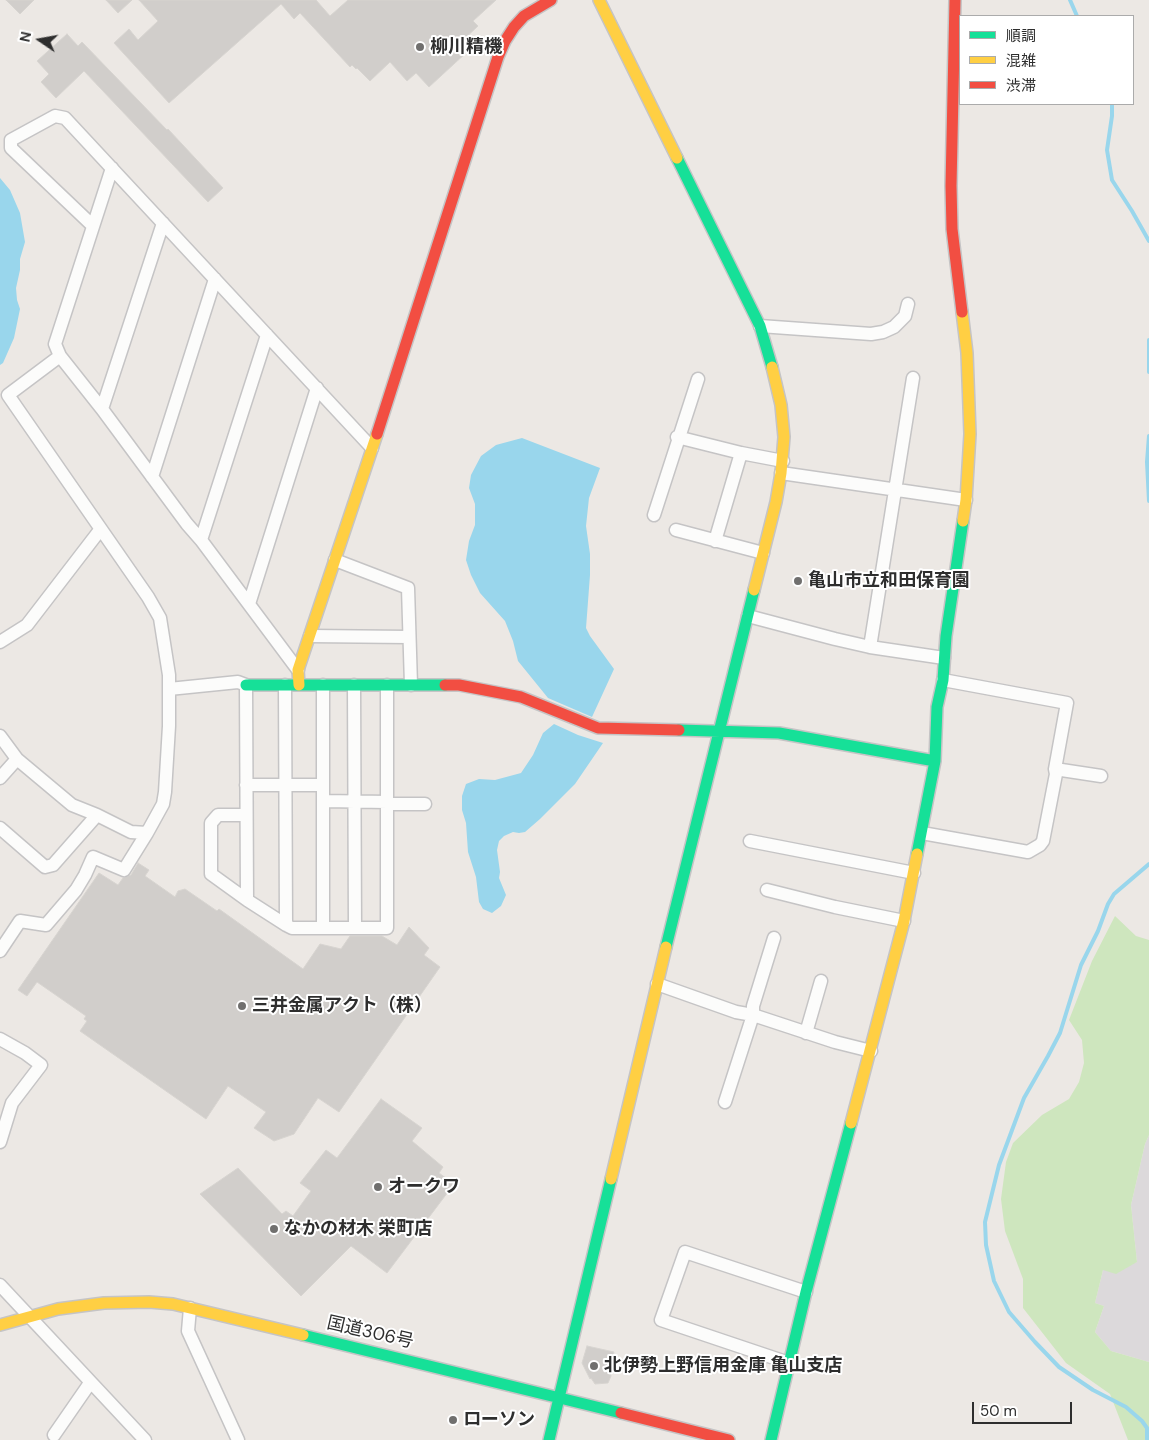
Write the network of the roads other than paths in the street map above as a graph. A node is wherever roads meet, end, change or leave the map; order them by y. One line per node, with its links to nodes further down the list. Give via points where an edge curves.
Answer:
1 (550, 0): 17 (main road, via 524,16 505,41)
2 (599, 0): 9 (main road)
3 (955, 0): 22 (main road, via 951,186 952,229 967,353 970,434)
4 (112, 168): 5 (street); 6 (street); 6 (street, via 65,118 56,116 11,140 11,148)
5 (163, 223): 7 (street); 15 (street)
6 (93, 226): 11 (street, via 55,344)
7 (215, 278): 10 (street); 20 (street)
8 (908, 304): 9 (street, via 905,316 894,327 871,334)
9 (760, 326): 19 (main road, via 776,376 781,405)
10 (267, 334): 14 (street); 26 (street)
11 (60, 356): 15 (street); 24 (street, via 8,395)
12 (912, 378): 21 (street)
13 (698, 379): 16 (street)
14 (318, 388): 17 (street); 30 (street)
15 (102, 409): 20 (street)
16 (677, 437): 18 (street); 23 (street)
17 (372, 448): 29 (main road)
18 (741, 453): 19 (street); 27 (street)
19 (782, 467): 21 (street); 28 (main road)
20 (152, 477): 26 (street)
21 (894, 490): 22 (street); 35 (street)
22 (966, 500): 36 (main road)
23 (654, 515)
24 (100, 530): 34 (street, via 27,625); 46 (street, via 160,618)
25 (676, 530): 27 (street)
26 (200, 540): 30 (street)
27 (715, 541): 28 (street)
28 (764, 553): 31 (main road)
29 (335, 560): 32 (main road); 33 (street, via 408,588)
30 (249, 604): 37 (street)
31 (748, 616): 35 (street); 47 (main road)
32 (310, 636): 33 (street); 37 (main road)
33 (409, 637): 45 (street)
34 (0, 642)
35 (870, 647): 36 (street)
36 (944, 658): 38 (main road)
37 (298, 670): 41 (main road)
38 (943, 680): 50 (main road, via 937,707); 51 (street, via 1067,703)
39 (246, 685): 40 (main road); 46 (street, via 238,682); 54 (street)
40 (285, 685): 41 (main road); 55 (street)
41 (299, 685): 42 (main road)
42 (324, 685): 43 (main road); 56 (street)
43 (354, 685): 44 (main road); 58 (street)
44 (387, 685): 45 (main road); 59 (street)
45 (411, 685): 47 (main road, via 459,685 512,695 598,728)
46 (169, 689): 63 (street, via 165,792 163,804)
47 (720, 731): 50 (main road, via 779,733); 77 (main road)
48 (0, 736): 49 (street)
49 (17, 759): 53 (street); 61 (street, via 72,805)
50 (935, 762): 64 (main road)
51 (1055, 769): 52 (street); 64 (street, via 1043,841 1028,852)
52 (1101, 776)
53 (0, 778)
54 (246, 784): 55 (street); 62 (street)
55 (285, 784): 56 (street); 71 (street)
56 (323, 785): 57 (street)
57 (324, 801): 58 (street); 72 (street)
58 (355, 801): 59 (street); 73 (street)
59 (387, 803): 60 (street); 73 (street, via 387,928)
60 (425, 804)
61 (96, 815): 63 (street, via 132,832); 65 (street, via 53,865 45,868)
62 (246, 815): 69 (street); 69 (street, via 218,815 211,823 211,874)
63 (148, 833): 75 (street, via 124,870 93,857 76,890 46,925 20,921)
64 (922, 833): 67 (main road)
65 (2, 834)
66 (750, 841): 67 (street)
67 (914, 874): 70 (main road)
68 (767, 890): 70 (street)
69 (247, 900): 71 (street)
70 (904, 921): 81 (main road)
71 (286, 925): 72 (street)
72 (322, 928): 73 (street)
73 (355, 928)
74 (774, 938): 78 (street)
75 (0, 952)
76 (821, 981): 79 (street)
77 (657, 984): 78 (street); 91 (main road)
78 (753, 1015): 79 (street); 82 (street)
79 (806, 1033): 81 (street)
80 (0, 1039): 83 (street, via 41,1065 12,1103)
81 (871, 1051): 85 (main road)
82 (725, 1102)
83 (0, 1142)
84 (0, 1285): 87 (street)
85 (806, 1292): 89 (main road); 89 (street, via 685,1252 661,1320)
86 (190, 1308): 87 (main road, 国道306号, via 149,1302 104,1303); 91 (main road, 国道306号); 94 (street, via 188,1331)
87 (28, 1316): 88 (main road, 国道306号); 90 (street)
88 (0, 1325)
89 (789, 1363): 97 (main road)
90 (90, 1382): 92 (street); 93 (street)
91 (558, 1397): 95 (main road); 96 (main road, 国道306号)
92 (54, 1435)
93 (145, 1440)
94 (238, 1440)
95 (549, 1440)
96 (729, 1440)
97 (771, 1440)

